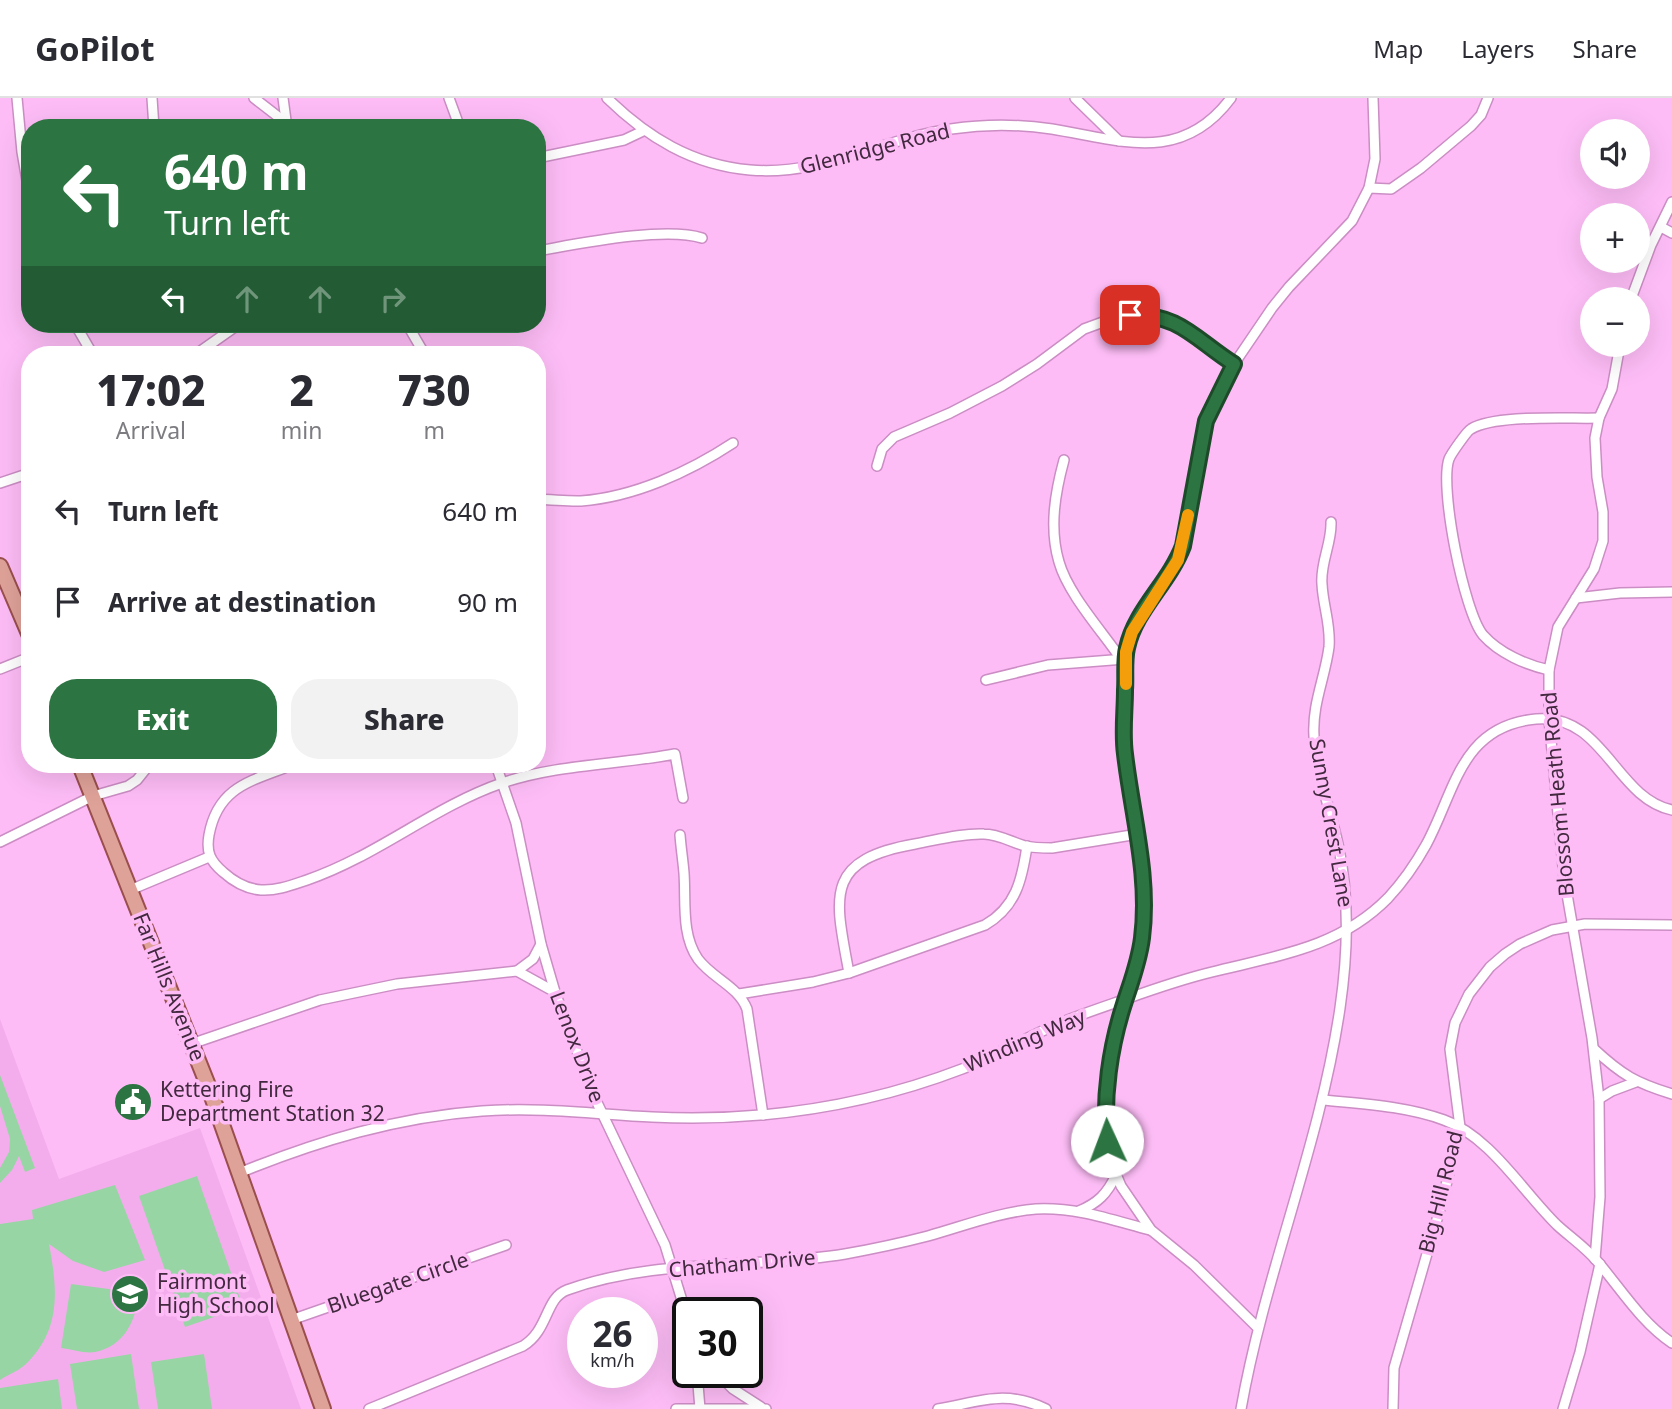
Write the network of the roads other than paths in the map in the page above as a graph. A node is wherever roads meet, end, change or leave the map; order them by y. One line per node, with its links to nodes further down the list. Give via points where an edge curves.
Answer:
1 (17, 98): 16 (street)
2 (152, 98): 11 (street)
3 (254, 98): 12 (street)
4 (283, 98): 13 (street)
5 (449, 98): 14 (street)
6 (607, 98): 15 (street, Glenridge Road)
7 (1075, 98): 17 (street)
8 (1231, 98): 17 (street, Glenridge Road, via 1203,125 1178,138 1148,144)
9 (1373, 98): 19 (street, via 1375,159)
10 (1489, 98): 19 (street, via 1471,127 1421,168 1391,189)
11 (153, 119)
12 (279, 119)
13 (285, 119)
14 (457, 119)
15 (643, 131): 17 (street, Glenridge Road, via 719,165 773,171 816,167 914,137 979,126 1025,126); 18 (street, via 624,140)
16 (21, 141)
17 (1119, 141)
18 (546, 156)
19 (1369, 188): 29 (street, via 1352,221 1289,287)
20 (1672, 202): 21 (street)
21 (1661, 227): 22 (street); 25 (street)
22 (1672, 233)
23 (702, 237): 24 (street, via 681,233)
24 (546, 250)
25 (1635, 287)
26 (224, 333): 27 (street)
27 (207, 346)
28 (1618, 357): 30 (street, Blossom Heath Road, via 1612,389)
29 (1234, 364): 33 (street, via 1171,320 1144,314 1114,318 1084,329 1002,386 894,437 882,449); 42 (street, via 1206,421 1178,560 1132,632)
30 (1599, 418): 40 (street, Blossom Heath Road, via 1594,453 1603,541 1594,569); 45 (street, via 1499,421 1471,429 1449,458 1447,496 1476,625 1506,653)
31 (733, 443): 36 (street, via 691,468 627,492 583,500)
32 (1064, 460): 42 (street, via 1054,516 1059,565)
33 (877, 466)
34 (21, 476): 35 (street)
35 (0, 483)
36 (546, 499)
37 (1331, 522): 66 (street, Sunny Crest Lane, via 1322,574 1329,646 1315,702 1314,735 1342,866)
38 (0, 566): 41 (main road)
39 (1672, 592): 40 (street)
40 (1576, 598): 45 (street, Blossom Heath Road, via 1558,627)
41 (21, 615)
42 (1124, 659): 46 (street, via 1048,665); 58 (street, via 1125,755)
43 (21, 661): 44 (street)
44 (0, 669)
45 (1549, 670): 47 (street, Blossom Heath Road)
46 (986, 680)
47 (1549, 719): 57 (street, via 1589,737 1643,797); 64 (street, Blossom Heath Road); 66 (street, Winding Way, via 1504,727 1470,754 1452,781 1418,860 1389,897)
48 (546, 771): 56 (street, via 675,754)
49 (83, 773): 55 (main road, Far Hills Avenue)
50 (144, 773): 55 (street, via 128,786)
51 (272, 773): 62 (street, via 226,796 209,832)
52 (499, 773): 54 (street, Lenox Drive)
53 (537, 773): 54 (street)
54 (502, 783): 62 (street, via 454,804 346,865 287,887 251,888 228,876); 67 (street, Lenox Drive, via 516,823)
55 (93, 796): 60 (street); 63 (main road, Far Hills Avenue)
56 (683, 798)
57 (1672, 810)
58 (1138, 834): 61 (street, via 1052,848); 72 (street, via 1142,937)
59 (680, 835): 71 (street, via 690,941 709,971)
60 (0, 842)
61 (1027, 846): 69 (street, via 1019,886 995,919); 69 (street, via 982,834 902,846 865,858 843,883 839,904)
62 (209, 857): 63 (street)
63 (130, 890): 73 (main road, Far Hills Avenue)
64 (1571, 925): 65 (street, Big Hill Road); 74 (street, Blossom Heath Road); 81 (street, Big Hill Road, via 1520,944 1490,967 1468,994 1450,1049)
65 (1672, 925)
66 (1348, 928): 72 (street, Winding Way, via 1304,950); 78 (street, Sunny Crest Lane)
67 (541, 944): 68 (street); 70 (street, Lenox Drive)
68 (517, 971): 70 (street); 73 (street, via 359,991)
69 (849, 973): 71 (street)
70 (555, 992): 79 (street, Lenox Drive)
71 (739, 994): 80 (street, via 747,1009)
72 (1126, 999): 80 (street, Winding Way, via 926,1082 850,1102); 83 (street, via 1105,1109)
73 (191, 1044): 82 (main road, Far Hills Avenue)
74 (1594, 1049): 75 (street); 77 (street, Blossom Heath Road)
75 (1636, 1082): 76 (street); 77 (street)
76 (1672, 1094)
77 (1599, 1098): 87 (street, Blossom Heath Road)
78 (1323, 1100): 81 (street, via 1412,1111); 91 (street, Sunny Crest Lane)
79 (602, 1113): 80 (street, Winding Way, via 683,1118); 82 (street, Winding Way, via 519,1109 433,1116 356,1132); 88 (street, Lenox Drive, via 645,1199)
80 (763, 1115)
81 (1460, 1127): 87 (street, via 1491,1152); 103 (street, Big Hill Road, via 1394,1368)
82 (239, 1173): 90 (main road, Far Hills Avenue)
83 (1116, 1175): 84 (street, via 1103,1197); 85 (street)
84 (1079, 1211): 85 (street, Chatham Drive); 88 (street, Chatham Drive, via 1016,1212 823,1257)
85 (1150, 1230): 91 (street, via 1194,1265)
86 (506, 1245): 90 (street, Bluegate Circle)
87 (1597, 1261): 92 (street, via 1649,1325); 104 (street, Blossom Heath Road, via 1583,1341)
88 (673, 1270): 89 (street, Lenox Drive); 97 (street, Chatham Drive, via 565,1290 554,1299 531,1341)
89 (681, 1297)
90 (291, 1320): 96 (main road, Far Hills Avenue)
91 (1258, 1328): 102 (street, Sunny Crest Lane)
92 (1672, 1343)
93 (698, 1388): 95 (street)
94 (733, 1388): 99 (street)
95 (700, 1408): 98 (street); 99 (street)
96 (323, 1409)
97 (369, 1409)
98 (676, 1409)
99 (765, 1409)
100 (938, 1409): 101 (street, via 996,1397 1025,1400)
101 (1046, 1409)
102 (1241, 1409)
103 (1393, 1409)
104 (1563, 1409)

